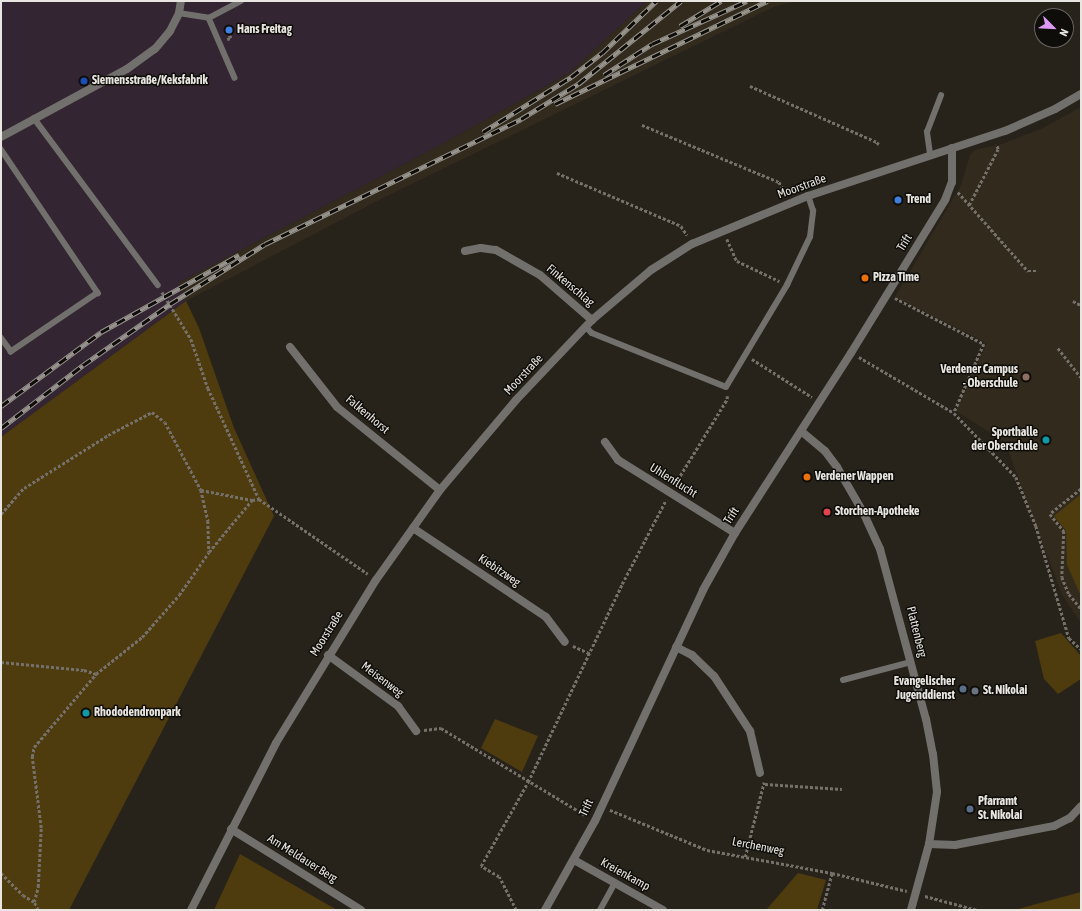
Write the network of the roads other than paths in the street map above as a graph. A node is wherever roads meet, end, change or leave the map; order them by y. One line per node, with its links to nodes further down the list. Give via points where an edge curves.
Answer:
1 (181, 1): 3 (street)
2 (241, 1): 4 (lane)
3 (179, 13): 4 (lane); 8 (street, via 170,31 155,49 127,68)
4 (209, 18): 5 (lane)
5 (235, 78)
6 (1081, 94): 10 (street, Moorstraße, via 1055,109 1005,131)
7 (941, 96): 12 (lane, via 927,132)
8 (34, 118): 9 (street); 15 (lane)
9 (1, 137)
10 (952, 148): 12 (street, Moorstraße); 20 (street, Trift, via 951,184 945,200)
11 (1, 149): 18 (lane, via 98,293 11,352)
12 (930, 154): 13 (street, Moorstraße)
13 (808, 196): 16 (street, Moorstraße, via 692,244 651,270); 17 (lane, via 813,211 810,237 787,285 726,387 592,333)
14 (465, 251): 16 (street, Finkenschlag, via 481,248 496,250 540,275)
15 (158, 285)
16 (592, 320): 17 (street, Moorstraße)
17 (586, 327): 22 (street, Moorstraße, via 516,400)
18 (1, 338)
19 (290, 347): 22 (street, Falkenhorst, via 337,406)
20 (801, 431): 24 (street, Trift); 28 (street, Plattenberg, via 825,451 863,512 880,549)
21 (605, 442): 24 (street, Uhlenflucht, via 618,460)
22 (440, 490): 23 (street, Moorstraße)
23 (413, 528): 25 (street, Kiebitzweg, via 546,617); 27 (street, Moorstraße)
24 (735, 533): 26 (street, Trift)
25 (565, 642)
26 (676, 647): 31 (street, via 692,655 714,676 750,731); 35 (street, Trift)
27 (328, 655): 30 (street, Meisenweg, via 398,706); 33 (street, Moorstraße, via 276,743)
28 (911, 662): 29 (lane); 34 (street, Plattenberg, via 936,772 937,792)
29 (843, 680)
30 (416, 731)
31 (760, 773)
32 (1081, 806): 34 (street, via 1070,818 1054,826 955,845)
33 (231, 829): 37 (street, Moorstraße); 38 (street, Am Meldauer Berg)
34 (929, 844): 42 (street, Plattenberg)
35 (574, 860): 36 (street, Kreienkamp); 39 (street, Trift)
36 (615, 883): 40 (lane); 41 (street, Kreienkamp)
37 (191, 910)
38 (361, 910)
39 (546, 910)
40 (600, 910)
41 (663, 910)
42 (911, 910)

